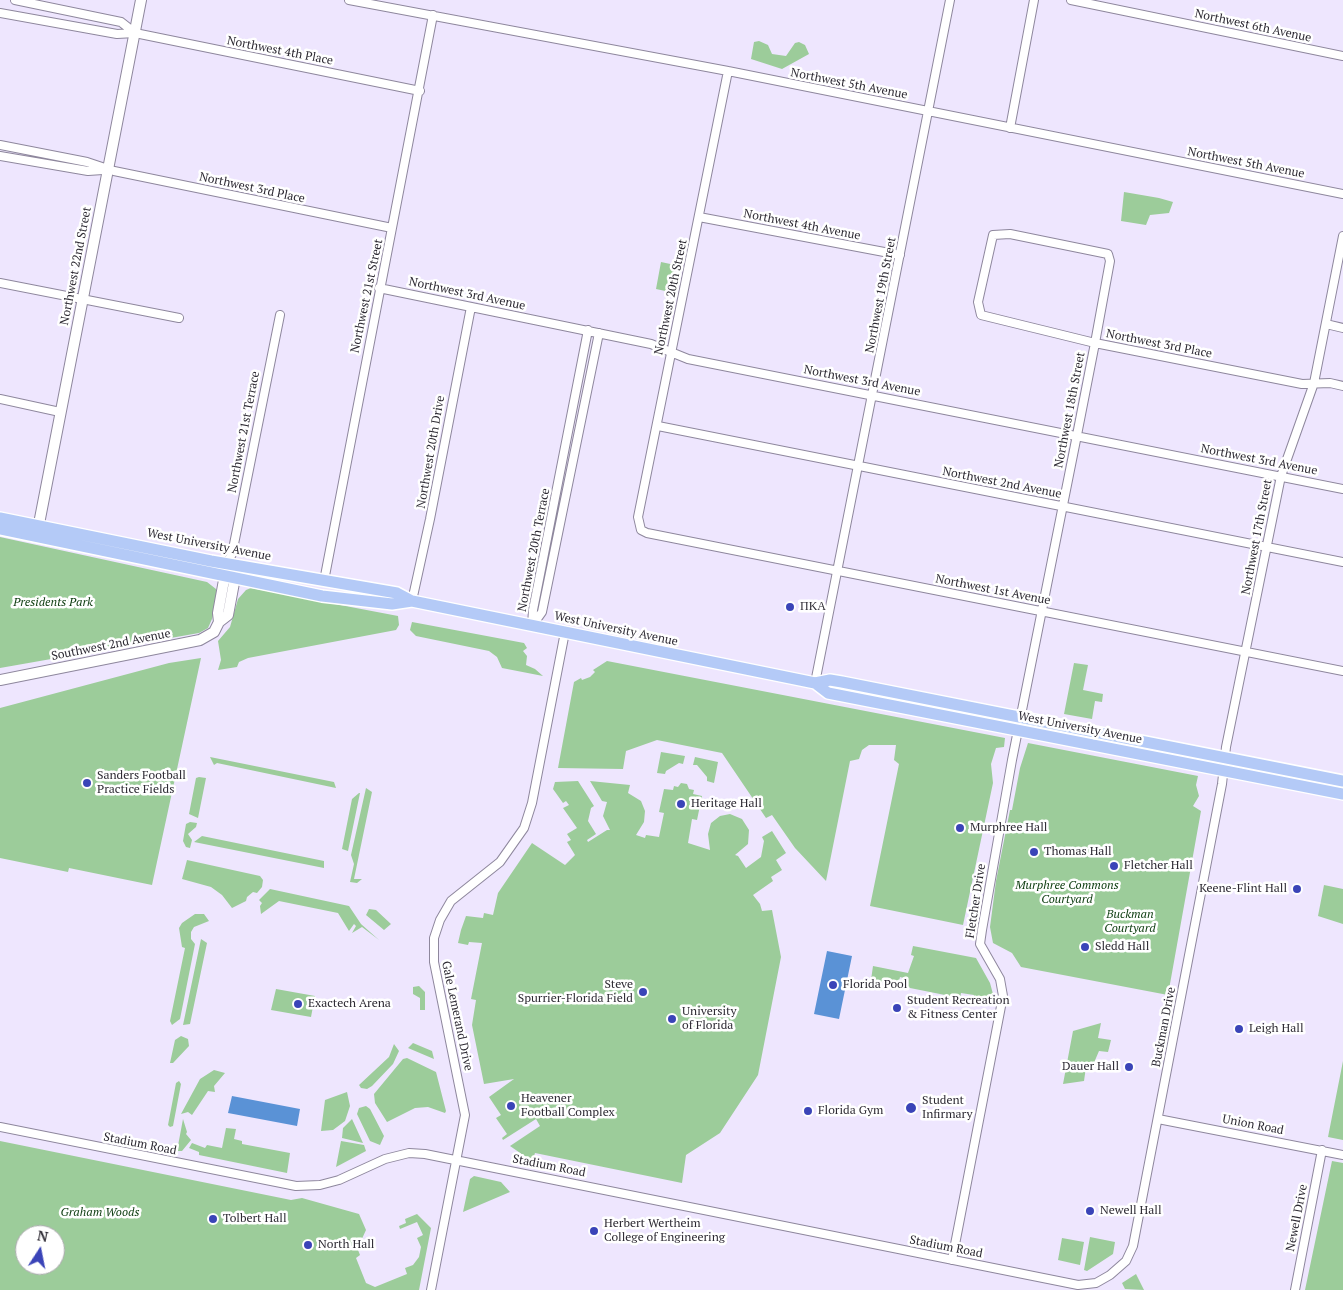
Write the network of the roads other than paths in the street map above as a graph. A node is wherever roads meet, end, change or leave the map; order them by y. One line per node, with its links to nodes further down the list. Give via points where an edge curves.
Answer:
1 (15, 0): 9 (street, Northwest 4th Place, via 121,22)
2 (141, 0): 9 (street, Northwest 22nd Street)
3 (349, 0): 8 (street, Northwest 5th Avenue)
4 (950, 0): 13 (street, Northwest 19th Street)
5 (1034, 0): 14 (street)
6 (1071, 0): 10 (street, Northwest 6th Avenue)
7 (0, 13): 9 (street, Northwest 4th Place, via 117,34)
8 (433, 15): 11 (street, Northwest 5th Avenue); 12 (street, Northwest 21st Street)
9 (135, 33): 12 (street, Northwest 4th Place); 17 (street, Northwest 22nd Street)
10 (1343, 56)
11 (728, 71): 13 (street, Northwest 5th Avenue); 19 (street, Northwest 20th Street)
12 (420, 91): 20 (street, Northwest 21st Street)
13 (928, 111): 14 (street, Northwest 5th Avenue); 23 (street, Northwest 19th Street)
14 (1010, 128): 18 (street, Northwest 5th Avenue)
15 (0, 145): 17 (street, Northwest 3rd Place, via 87,162)
16 (0, 156): 17 (street, Northwest 3rd Place, via 88,171)
17 (108, 170): 20 (street, Northwest 3rd Place); 26 (street, Northwest 22nd Street)
18 (1343, 194)
19 (699, 217): 23 (street, Northwest 4th Avenue); 35 (street, Northwest 20th Street)
20 (392, 228): 25 (street, Northwest 21st Street)
21 (1343, 236): 30 (street, Northwest 17th Street)
22 (1108, 254): 34 (street, Northwest 18th Street, via 1110,261); 34 (street, Northwest 3rd Place, via 1010,234 993,235 978,307 981,316)
23 (900, 256): 38 (street, Northwest 19th Street)
24 (0, 283): 26 (street)
25 (379, 288): 27 (street, Northwest 3rd Avenue); 61 (street, Northwest 21st Street)
26 (82, 299): 29 (street); 42 (street, Northwest 22nd Street)
27 (471, 307): 32 (street, Northwest 3rd Avenue); 62 (street, Northwest 20th Drive)
28 (280, 315): 57 (street, Northwest 21st Terrace)
29 (178, 318)
30 (1326, 324): 31 (street); 36 (street, Northwest 17th Street)
31 (1343, 328)
32 (588, 330): 33 (street, Northwest 3rd Avenue); 40 (street, Northwest 20th Terrace)
33 (599, 333): 35 (street, Northwest 3rd Avenue, via 651,344); 41 (street, Northwest 20th Terrace)
34 (1095, 343): 36 (street, Northwest 3rd Place, via 1302,384); 44 (street, Northwest 18th Street)
35 (671, 352): 38 (street, Northwest 3rd Avenue, via 688,359); 43 (street, Northwest 20th Street)
36 (1314, 383): 37 (street, Northwest 3rd Place); 48 (street, Northwest 17th Street)
37 (1343, 386)
38 (873, 394): 44 (street, Northwest 3rd Avenue); 45 (street, Northwest 19th Street)
39 (0, 399): 42 (street)
40 (574, 402): 41 (street); 46 (street, Northwest 20th Terrace)
41 (585, 404): 47 (street, Northwest 20th Terrace)
42 (60, 412): 52 (street, Northwest 22nd Street)
43 (658, 426): 45 (street, Northwest 2nd Avenue); 53 (street, Northwest 20th Street, via 638,517)
44 (1077, 435): 48 (street, Northwest 3rd Avenue); 50 (street, Northwest 18th Street)
45 (858, 466): 50 (street, Northwest 2nd Avenue); 59 (street, Northwest 19th Street)
46 (560, 473): 47 (street, Northwest 20th Terrace); 64 (street, Northwest 20th Terrace, via 532,610)
47 (571, 475): 64 (street, Northwest 20th Terrace, via 542,612)
48 (1281, 476): 49 (street, Northwest 3rd Avenue); 56 (street, Northwest 17th Street)
49 (1343, 489)
50 (1062, 506): 56 (street, Northwest 2nd Avenue); 63 (street, Northwest 18th Street)
51 (0, 518): 52 (main road, West University Avenue)
52 (38, 525): 55 (street, Northwest 22nd Street); 57 (main road, West University Avenue)
53 (640, 528): 59 (street, Northwest 1st Avenue, via 647,533)
54 (0, 529): 55 (main road, West University Avenue)
55 (36, 537): 60 (main road, West University Avenue)
56 (1268, 547): 58 (street, Northwest 2nd Avenue); 66 (street, Northwest 17th Street)
57 (232, 561): 60 (street, Northwest 21st Terrace); 61 (main road, West University Avenue)
58 (1343, 562)
59 (838, 571): 63 (street, Northwest 1st Avenue); 69 (street, Northwest 19th Street)
60 (230, 577): 62 (main road, West University Avenue, via 322,596 392,604); 68 (street, Southwest 2nd Avenue, via 218,613 219,622 214,632 200,640)
61 (324, 581): 62 (main road, West University Avenue, via 397,593)
62 (412, 601): 64 (main road, West University Avenue)
63 (1041, 611): 66 (street, Northwest 1st Avenue); 70 (street, Northwest 18th Street)
64 (532, 626): 65 (main road, West University Avenue)
65 (565, 632): 69 (main road, West University Avenue); 80 (street, Gale Lemerand Drive, via 532,803 524,828 500,862 458,894 447,907 434,938 434,962 465,1111)
66 (1245, 652): 67 (street, Northwest 1st Avenue); 72 (street, Northwest 17th Street)
67 (1343, 671)
68 (0, 680)
69 (815, 684): 70 (main road, West University Avenue, via 830,680); 71 (main road, West University Avenue, via 828,693)
70 (1021, 717): 71 (street, Fletcher Drive); 72 (main road, West University Avenue)
71 (1018, 730): 73 (main road, West University Avenue); 81 (street, Fletcher Drive, via 980,944 1000,978 1003,996)
72 (1225, 758): 73 (street, Buckman Drive); 74 (main road, West University Avenue)
73 (1224, 771): 75 (main road, West University Avenue); 76 (street, Buckman Drive)
74 (1343, 780)
75 (1343, 794)
76 (1158, 1119): 78 (street, Union Road); 82 (street, Buckman Drive, via 1132,1252 1119,1269)
77 (0, 1127): 80 (street, Stadium Road, via 296,1186 339,1180 375,1162 401,1154)
78 (1322, 1150): 79 (street, Union Road); 84 (street, Newell Drive)
79 (1343, 1154)
80 (457, 1159): 81 (street, Stadium Road); 83 (street, Gale Lemerand Drive)
81 (952, 1260): 82 (street, Stadium Road, via 1078,1285)
82 (1096, 1283)
83 (431, 1290)
84 (1295, 1290)

